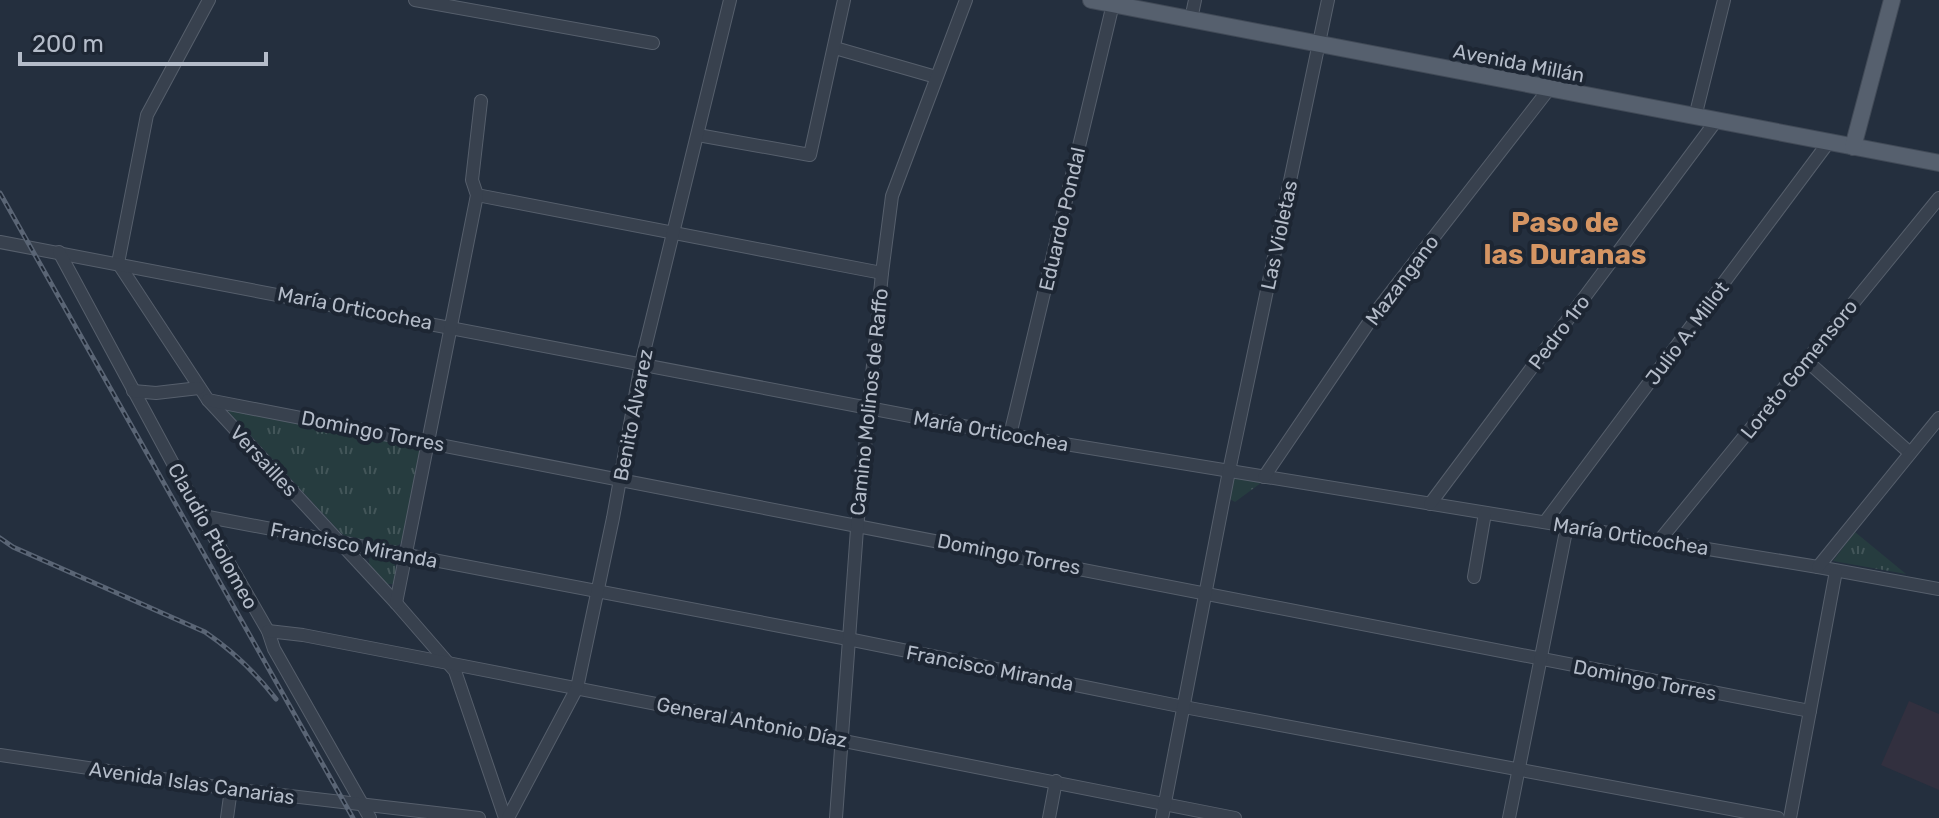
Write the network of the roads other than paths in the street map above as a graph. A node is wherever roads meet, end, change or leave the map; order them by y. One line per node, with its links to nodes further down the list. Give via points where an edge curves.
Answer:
1 (209, 0): 31 (street, via 147,115)
2 (415, 0): 11 (street)
3 (730, 0): 22 (street, Benito Álvarez)
4 (844, 0): 16 (street)
5 (966, 0): 17 (street, Camino Molinos de Raffo)
6 (1091, 0): 12 (main road, Avenida Millán)
7 (1195, 0): 13 (street)
8 (1328, 0): 15 (street, Las Violetas)
9 (1724, 0): 20 (street)
10 (1892, 0): 24 (main road)
11 (464, 4): 14 (street)
12 (1113, 4): 13 (main road, Avenida Millán); 43 (street, Eduardo Pondal)
13 (1191, 19): 15 (main road, Avenida Millán)
14 (653, 43)
15 (1319, 44): 18 (main road, Avenida Millán); 46 (street, Las Violetas)
16 (835, 48): 17 (street); 22 (street, via 810,155)
17 (936, 77): 32 (street, Camino Molinos de Raffo, via 892,196)
18 (1549, 89): 20 (main road, Avenida Millán); 47 (street, Mazangano, via 1378,309)
19 (481, 101): 26 (street, via 472,180)
20 (1695, 117): 21 (main road, Avenida Millán)
21 (1716, 121): 23 (main road, Avenida Millán); 49 (street, Pedro 1ro)
22 (698, 135): 28 (street, Benito Álvarez)
23 (1828, 143): 24 (main road, Avenida Millán); 52 (street, Julio A. Millot)
24 (1853, 147): 25 (main road, Avenida Millán)
25 (1939, 163)
26 (477, 195): 28 (street); 33 (street)
27 (1939, 198): 34 (street, Loreto Gomensoro)
28 (674, 233): 32 (street); 35 (street, Benito Álvarez)
29 (0, 242): 30 (street, María Orticochea)
30 (59, 252): 31 (street, María Orticochea); 37 (street, Claudio Ptolomeo)
31 (118, 263): 33 (street, María Orticochea); 36 (street, Versailles)
32 (882, 273): 40 (street, Camino Molinos de Raffo)
33 (450, 326): 35 (street, María Orticochea); 44 (street)
34 (1807, 361): 45 (street); 55 (street, Loreto Gomensoro)
35 (641, 364): 40 (street, María Orticochea); 48 (street, Benito Álvarez)
36 (199, 388): 38 (street); 39 (street, Versailles)
37 (133, 391): 38 (street); 41 (street, Claudio Ptolomeo)
38 (156, 393): 41 (street)
39 (208, 400): 44 (street, Domingo Torres); 56 (street, Versailles)
40 (869, 409): 43 (street, María Orticochea); 53 (street, Camino Molinos de Raffo)
41 (144, 411): 51 (street, Claudio Ptolomeo)
42 (1939, 418): 45 (street)
43 (1010, 435): 46 (street, María Orticochea)
44 (430, 441): 48 (street, Domingo Torres); 57 (street)
45 (1910, 453): 58 (street)
46 (1229, 471): 47 (street, María Orticochea); 63 (street)
47 (1264, 477): 49 (street, María Orticochea)
48 (620, 478): 53 (street, Domingo Torres); 62 (street, Benito Álvarez)
49 (1430, 504): 50 (street, María Orticochea)
50 (1485, 513): 52 (street, María Orticochea); 60 (street)
51 (203, 516): 56 (street, Francisco Miranda); 65 (street, Claudio Ptolomeo)
52 (1545, 522): 54 (street, María Orticochea)
53 (857, 525): 63 (street, Domingo Torres); 66 (street, Camino Molinos de Raffo)
54 (1567, 526): 55 (street, María Orticochea); 67 (street)
55 (1659, 541): 58 (street, María Orticochea)
56 (340, 542): 57 (street, Francisco Miranda); 64 (street, Versailles)
57 (406, 556): 62 (street, Francisco Miranda); 64 (street)
58 (1818, 567): 59 (street, María Orticochea)
59 (1836, 571): 61 (street, María Orticochea); 71 (street)
60 (1474, 577)
61 (1939, 589)
62 (597, 593): 66 (street, Francisco Miranda); 69 (street, Benito Álvarez)
63 (1206, 593): 67 (street, Domingo Torres); 70 (street)
64 (396, 603): 68 (street, Versailles)
65 (268, 631): 68 (street, General Antonio Díaz); 77 (street, Claudio Ptolomeo)
66 (848, 639): 70 (street, Francisco Miranda); 72 (street, Camino Molinos de Raffo)
67 (1541, 660): 71 (street, Domingo Torres); 74 (street)
68 (448, 663): 69 (street, General Antonio Díaz); 82 (street, Versailles, via 462,688)
69 (577, 688): 72 (street, General Antonio Díaz); 82 (street, Benito Álvarez)
70 (1184, 707): 74 (street, Francisco Miranda); 78 (street)
71 (1810, 711): 89 (street)
72 (841, 740): 75 (street, General Antonio Díaz); 83 (street, Camino Molinos de Raffo)
73 (0, 755): 76 (street, Avenida Islas Canarias)
74 (1519, 770): 87 (street); 88 (street, Francisco Miranda)
75 (1056, 781): 78 (street, General Antonio Díaz); 84 (street)
76 (231, 789): 77 (street, Avenida Islas Canarias); 79 (street)
77 (362, 804): 80 (street, Claudio Ptolomeo); 81 (street, Avenida Islas Canarias)
78 (1165, 804): 85 (street); 86 (street, General Antonio Díaz)
79 (227, 818)
80 (370, 818)
81 (479, 818)
82 (506, 818)
83 (836, 818)
84 (1049, 818)
85 (1162, 818)
86 (1235, 818)
87 (1509, 818)
88 (1778, 818)
89 (1790, 818)

